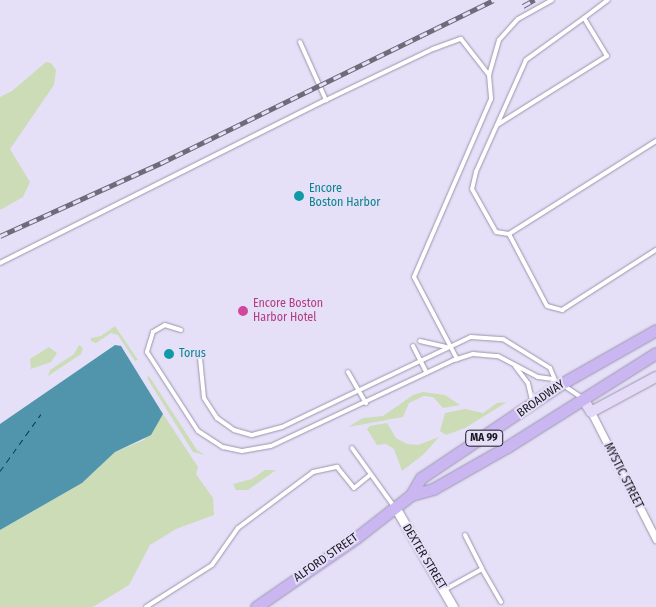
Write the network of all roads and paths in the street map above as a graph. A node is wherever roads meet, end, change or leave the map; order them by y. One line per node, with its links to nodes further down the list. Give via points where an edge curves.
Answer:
1 (552, 0): 5 (lane, via 518,19 499,40)
2 (608, 0): 3 (lane)
3 (584, 18): 7 (lane, via 526,60); 7 (lane, via 607,56)
4 (300, 42): 6 (lane)
5 (489, 75): 6 (lane, via 461,39 433,48); 16 (lane, via 491,99 414,277)
6 (326, 100): 11 (lane)
7 (497, 125): 9 (lane, via 472,189 496,232)
8 (656, 141): 9 (lane)
9 (509, 234): 10 (lane, via 547,306 562,310)
10 (656, 250)
11 (0, 263)
12 (181, 330): 28 (lane, via 165,325 153,332 147,352 198,431 223,447 242,451 271,446)
13 (656, 330): 25 (main road, BROADWAY / MA 99)
14 (420, 341): 16 (lane, via 430,346)
15 (413, 346): 20 (lane)
16 (450, 347): 19 (lane); 20 (lane); 25 (lane, via 471,337 503,339 550,368)
17 (656, 353): 27 (main road, BROADWAY / MA 99)
18 (200, 358): 26 (lane, via 204,398 217,418 234,430 252,435 282,427)
19 (457, 359): 21 (lane, via 485,354); 23 (lane)
20 (421, 360): 23 (lane); 26 (lane)
21 (514, 364): 25 (lane, via 538,377); 29 (lane, via 528,383 533,398)
22 (348, 372): 26 (lane)
23 (427, 373): 28 (lane)
24 (656, 377): 30 (main road)
25 (557, 382): 27 (lane); 29 (main road, BROADWAY / MA 99)
26 (360, 391): 28 (lane)
27 (583, 399): 30 (main road); 33 (main road, BROADWAY / MA 99, via 433,490)
28 (366, 402)
29 (530, 406): 33 (main road, BROADWAY / MA 99, via 421,478)
30 (591, 412): 36 (street, MYSTIC STREET)
31 (352, 448): 32 (lane)
32 (370, 475): 34 (lane); 40 (lane, via 354,488 337,468 313,472 238,528 212,565)
33 (411, 495): 34 (main road, BROADWAY / MA 99)
34 (395, 507): 38 (street, DEXTER STREET); 41 (main road, ALFORD STREET / MA 99)
35 (465, 535): 37 (lane)
36 (656, 539)
37 (482, 568): 38 (lane); 39 (lane)
38 (444, 590): 42 (street, DEXTER STREET)
39 (501, 602)
40 (146, 607)
41 (256, 607)
42 (453, 607)

